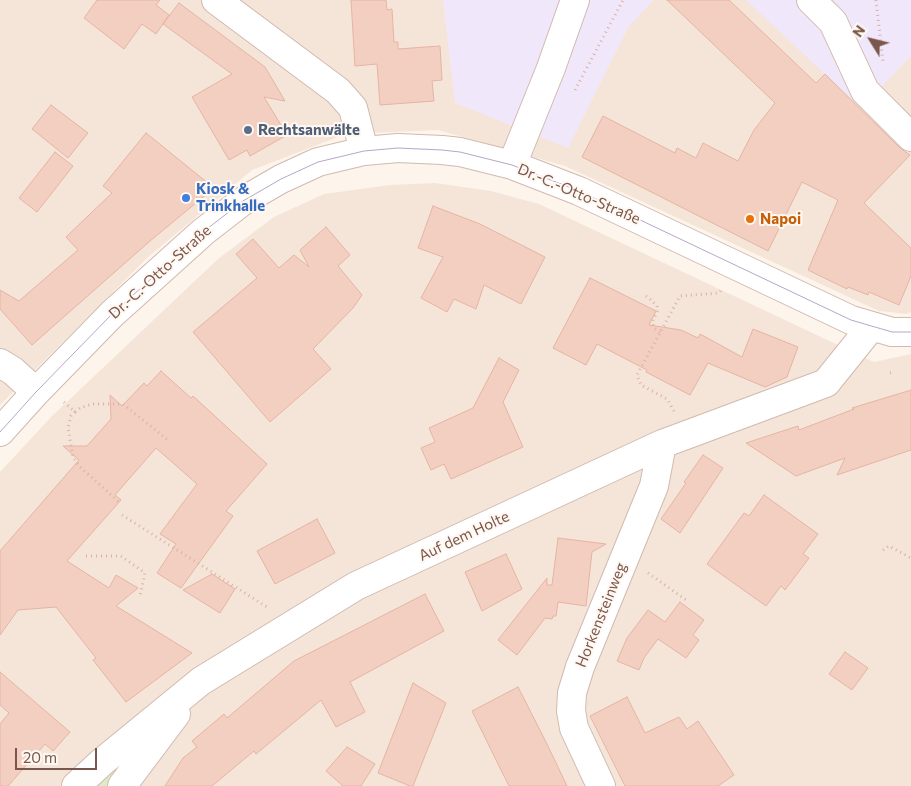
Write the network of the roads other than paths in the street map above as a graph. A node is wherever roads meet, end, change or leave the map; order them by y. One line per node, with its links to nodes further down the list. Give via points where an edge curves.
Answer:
1 (216, 0): 5 (street, via 338,92 353,108)
2 (575, 0): 6 (street)
3 (811, 0): 4 (street, via 833,22 865,91)
4 (911, 138)
5 (364, 151): 6 (street, Dr.-C.-Otto-Straße, via 398,148 442,150); 10 (street, Dr.-C.-Otto-Straße, via 318,162 243,201 203,232 112,314)
6 (512, 165): 7 (street, Dr.-C.-Otto-Straße, via 580,191)
7 (871, 328): 8 (street, Dr.-C.-Otto-Straße); 12 (street, Auf dem Holte, via 826,383)
8 (911, 332)
9 (0, 363): 10 (street, via 14,371)
10 (36, 392): 11 (street, Dr.-C.-Otto-Straße)
11 (0, 432)
12 (662, 444): 13 (street, Auf dem Holte, via 359,585); 16 (street, Horkensteinweg, via 654,486 572,693 574,728)
13 (201, 681): 14 (street, Auf dem Holte); 15 (street)
14 (76, 786)
15 (122, 786)
16 (601, 786)

